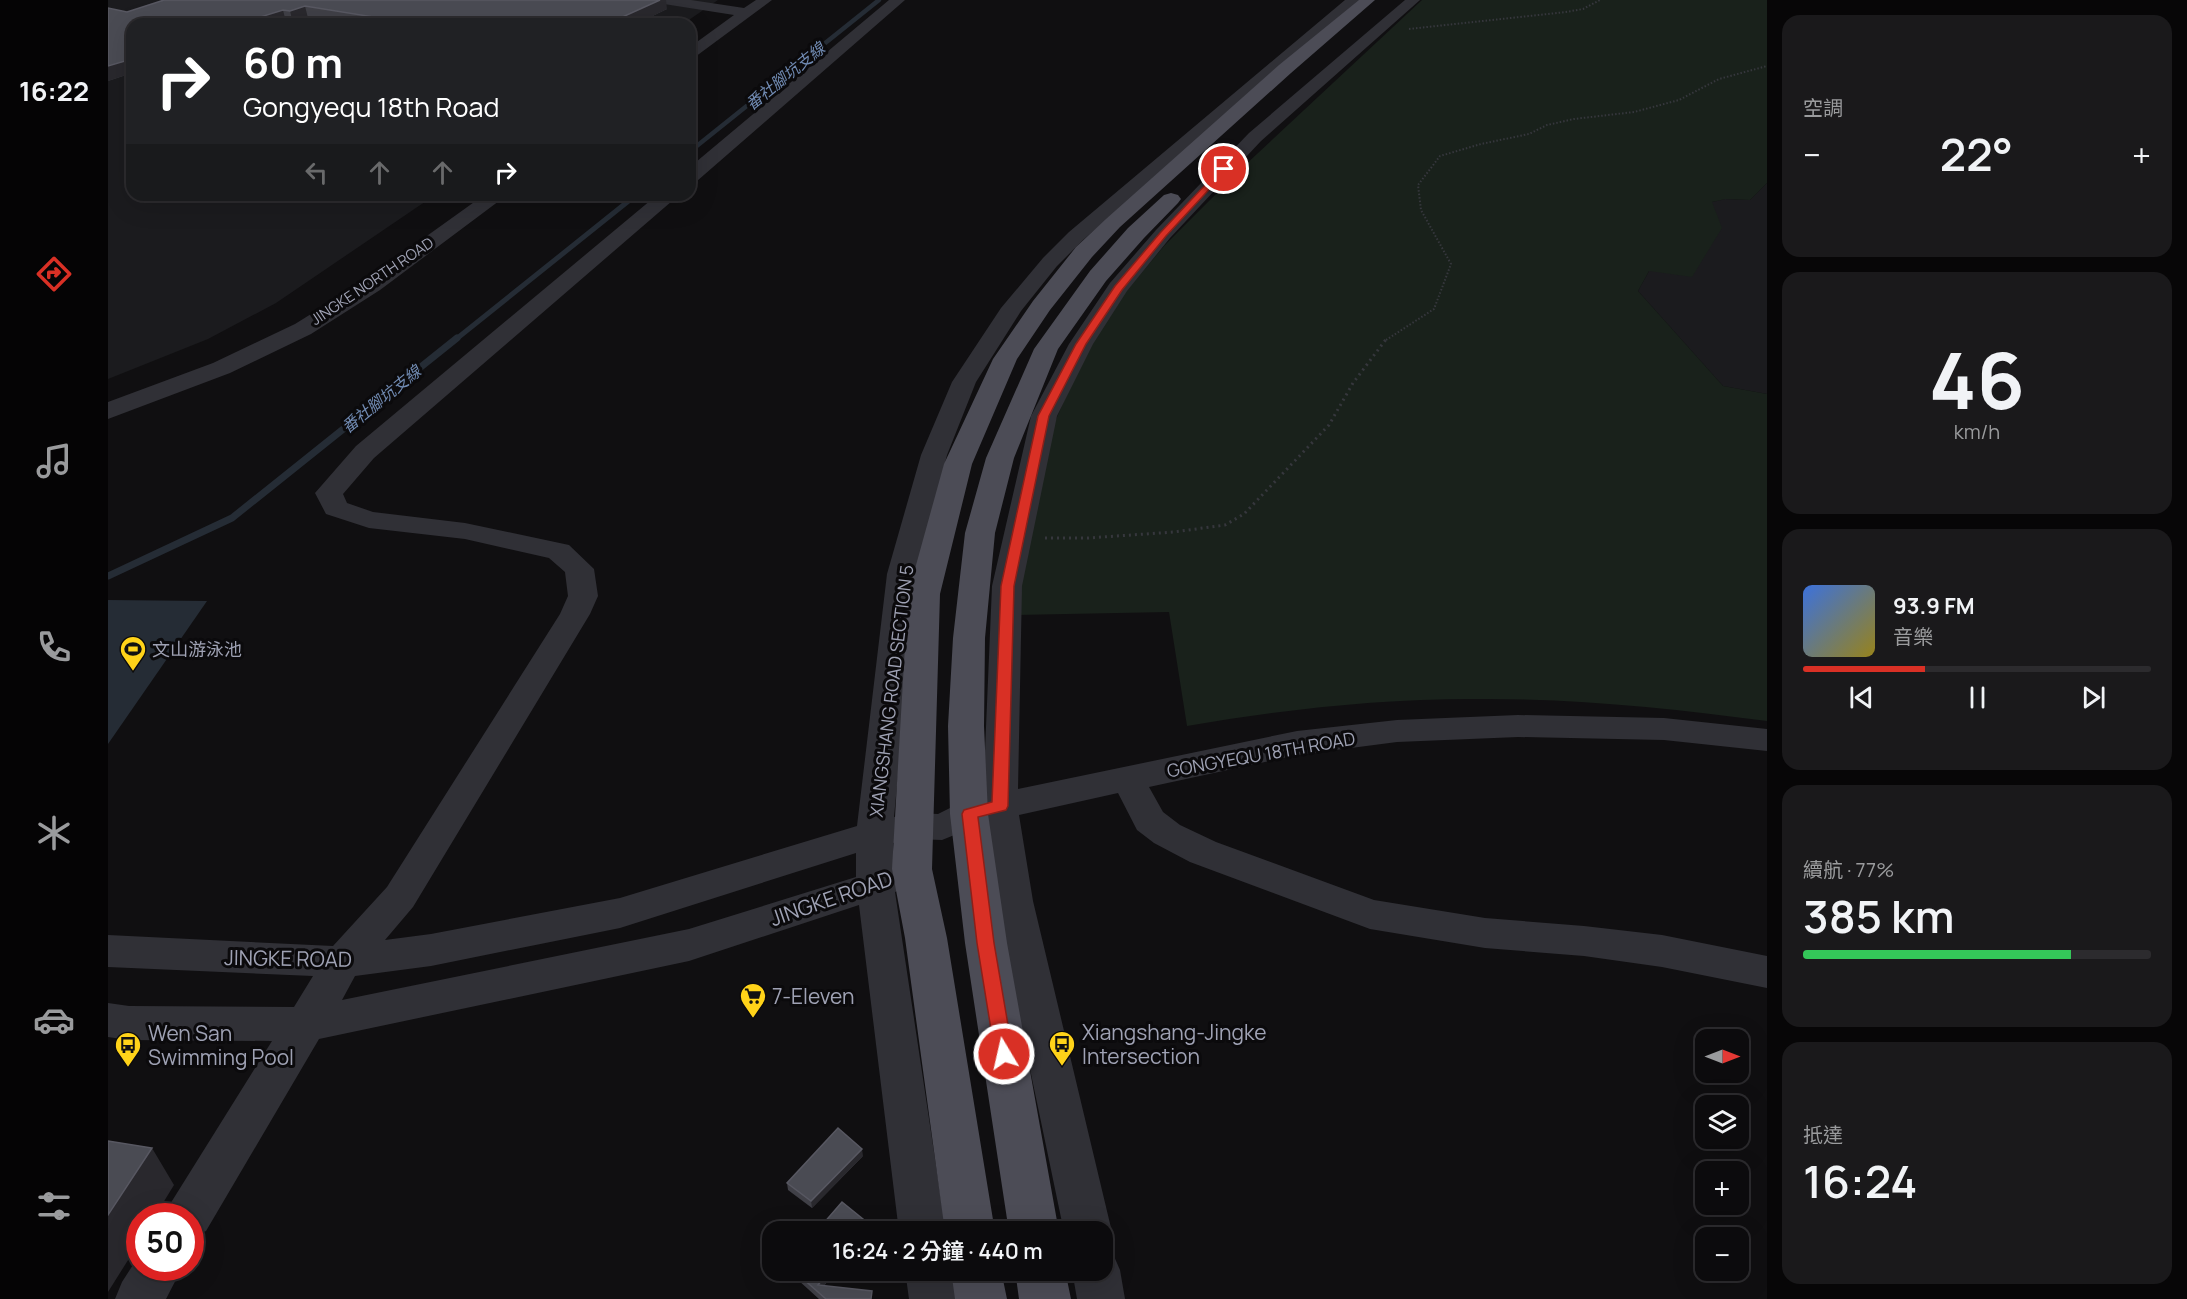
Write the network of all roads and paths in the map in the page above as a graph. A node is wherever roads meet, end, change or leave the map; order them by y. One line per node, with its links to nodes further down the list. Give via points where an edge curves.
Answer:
1 (664, 0): 10 (street)
2 (738, 0): 10 (street)
3 (765, 0): 11 (street)
4 (898, 0): 16 (street)
5 (1354, 0): 26 (street, XIANGSHANG ROAD SECTION 5, via 1076,236 1012,308 964,382 934,455 902,574)
6 (1368, 0): 25 (main road, XIANGSHANG ROAD SECTION 5, via 1113,223 1041,306 1005,359 958,464 924,594)
7 (1394, 0): 25 (main road, XIANGSHANG ROAD SECTION 5, via 1237,135 1136,233 1098,276 1046,349 1000,458 980,533)
8 (1413, 0): 13 (street, XIANGSHANG ROAD SECTION 5)
9 (1600, 0): 13 (path, via 1566,12)
10 (724, 11): 11 (street); 12 (street)
11 (747, 13): 14 (street)
12 (696, 32)
13 (1376, 32): 22 (street, XIANGSHANG ROAD SECTION 5, via 1255,137 1118,288 1081,344 1044,416)
14 (696, 50)
15 (1767, 66): 22 (path, via 1719,80 1679,100 1634,112 1556,123 1529,134 1440,156 1418,185 1421,210 1451,264 1434,309 1387,338 1329,425 1244,514 1225,525 1174,532 1088,538)
16 (696, 172)
17 (460, 201): 20 (street, JINGKE NORTH ROAD, via 302,310 234,344)
18 (489, 201): 21 (street, JINGKE NORTH ROAD, via 329,314 277,343)
19 (662, 201): 30 (street, via 365,452 330,493 336,508 369,520 465,531 559,551 579,569 583,596 400,897)
20 (108, 392)
21 (108, 411)
22 (1018, 537): 25 (street, XIANGSHANG ROAD SECTION 5)
23 (1767, 740): 24 (street, GONGYEQU 18TH ROAD, via 1664,729 1518,726 1397,731 1297,743)
24 (1127, 778): 25 (street, GONGYEQU 18TH ROAD); 31 (street, via 1150,821 1167,834 1203,852 1370,914 1426,926 1662,951)
25 (957, 818): 26 (street, JINGKE ROAD); 27 (street, JINGKE ROAD); 37 (main road, XIANGSHANG ROAD SECTION 5, via 986,943); 38 (street, XIANGSHANG ROAD SECTION 5, via 1014,901)
26 (874, 834): 28 (street, XIANGSHANG ROAD SECTION 5); 30 (street, JINGKE ROAD, via 620,913 431,950)
27 (912, 869): 28 (street, JINGKE ROAD); 36 (main road)
28 (875, 885): 33 (street, JINGKE ROAD, via 689,945); 35 (street, XIANGSHANG ROAD SECTION 5)
29 (108, 951): 30 (street, JINGKE ROAD)
30 (343, 962): 33 (street)
31 (1767, 972)
32 (108, 1020): 33 (street, JINGKE ROAD)
33 (307, 1023): 34 (street)
34 (197, 1203)
35 (921, 1221)
36 (968, 1221)
37 (1032, 1221)
38 (1086, 1221)
39 (150, 1281): 44 (street)
40 (931, 1281): 45 (street)
41 (978, 1281): 46 (main road)
42 (1042, 1281): 47 (main road)
43 (1098, 1281): 48 (street)
44 (139, 1299)
45 (933, 1299)
46 (981, 1299)
47 (1045, 1299)
48 (1101, 1299)

